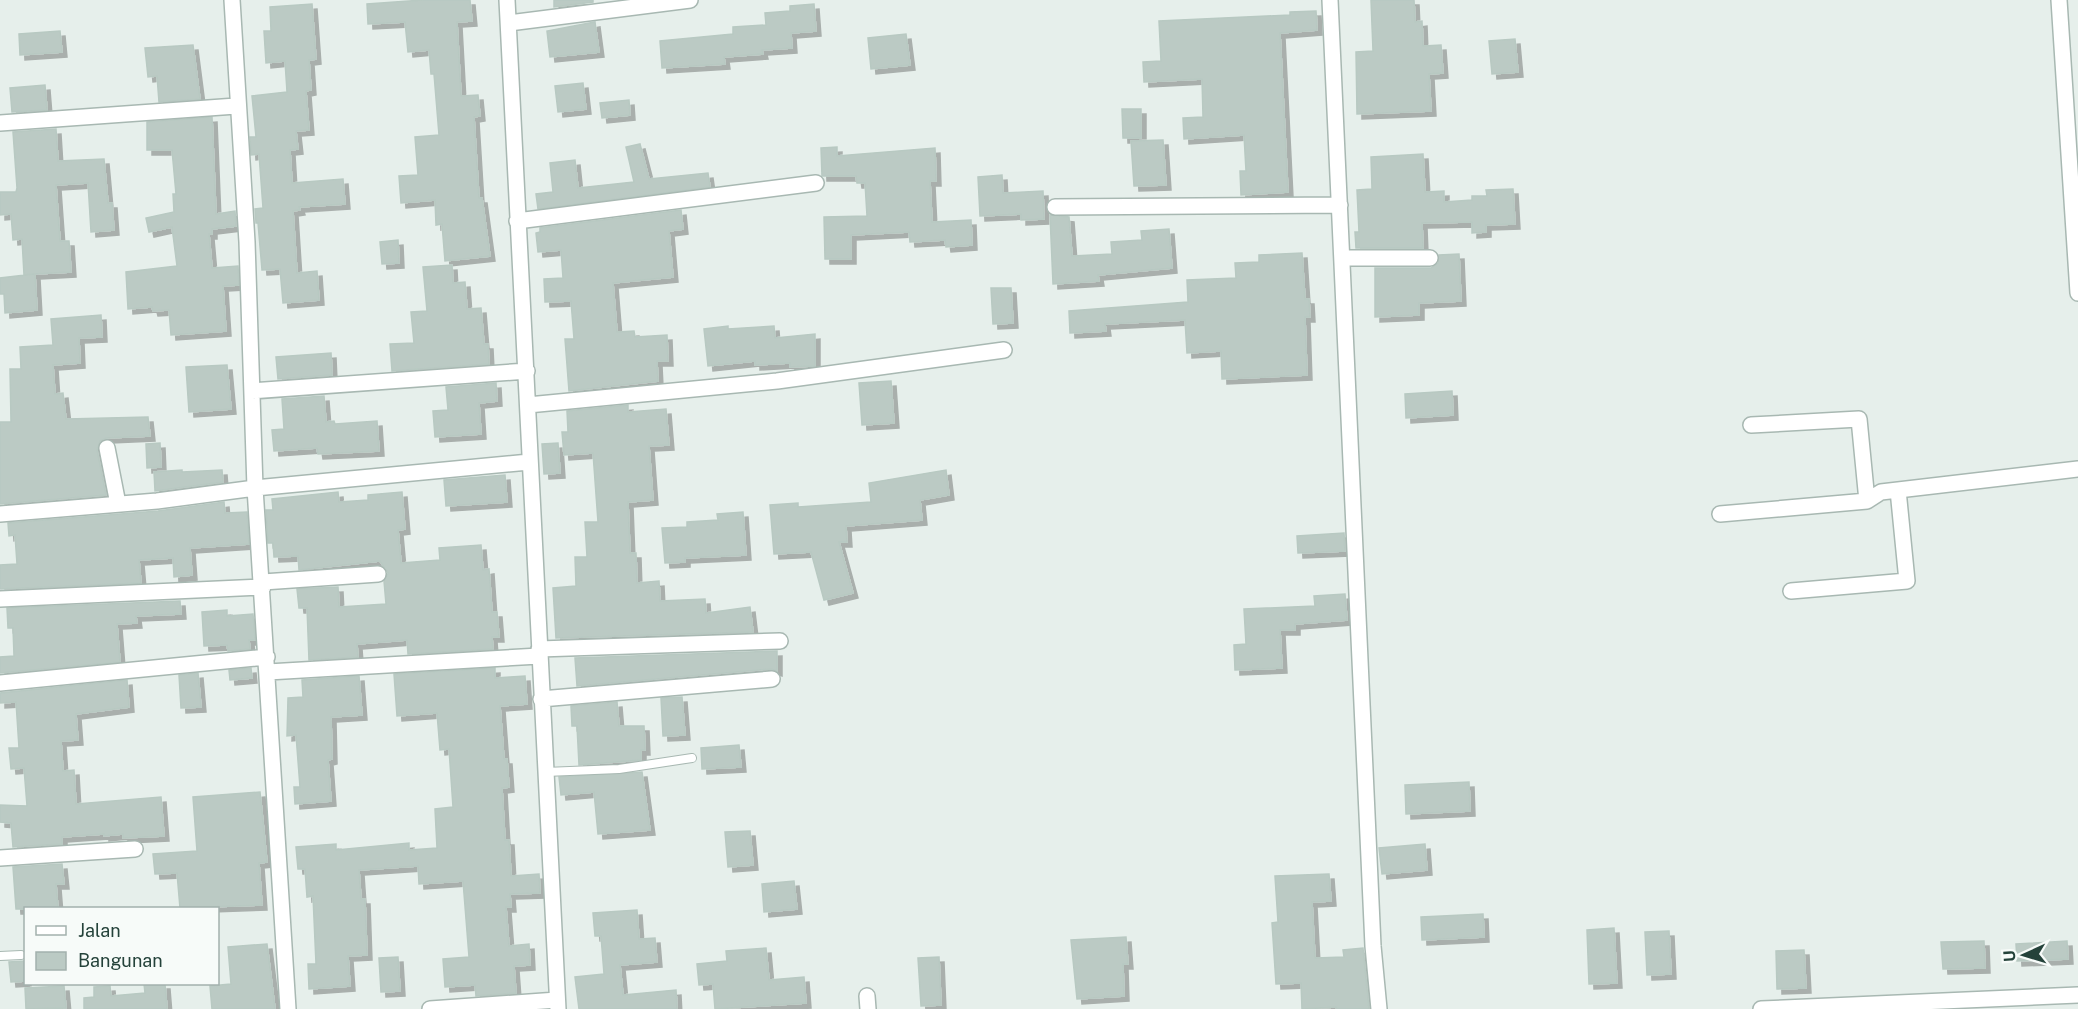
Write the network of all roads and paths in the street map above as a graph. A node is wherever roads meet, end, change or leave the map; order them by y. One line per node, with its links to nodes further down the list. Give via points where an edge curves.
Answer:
1 (232, 0): 7 (street)
2 (507, 0): 6 (street)
3 (690, 0): 6 (street)
4 (1330, 0): 10 (street)
5 (2059, 0): 15 (street)
6 (509, 22): 12 (street)
7 (236, 106): 8 (street); 18 (street, via 247,242)
8 (0, 123)
9 (816, 183): 12 (street)
10 (1340, 205): 11 (street); 13 (street)
11 (1055, 207)
12 (517, 220): 17 (street)
13 (1342, 258): 14 (street); 50 (street)
14 (1430, 258)
15 (2078, 293)
16 (1004, 350): 19 (street, via 777,381)
17 (527, 371): 18 (street); 19 (street)
18 (252, 391): 24 (street)
19 (528, 405): 22 (street)
20 (1751, 425): 26 (street, via 1859,419)
21 (107, 448): 27 (street)
22 (529, 462): 24 (street); 35 (street)
23 (2078, 470): 25 (street)
24 (255, 488): 27 (street); 31 (street)
25 (1898, 490): 26 (street, via 1881,492); 32 (street, via 1907,581)
26 (1867, 501): 29 (street)
27 (118, 504): 28 (street)
28 (0, 514)
29 (1720, 514)
30 (378, 574): 31 (street)
31 (263, 585): 33 (street); 36 (street)
32 (1791, 591)
33 (0, 599)
34 (780, 641): 35 (street)
35 (539, 653): 36 (street); 39 (street)
36 (268, 665): 38 (street); 48 (street)
37 (772, 679): 39 (street)
38 (0, 683)
39 (541, 699): 41 (street)
40 (692, 758): 41 (lane, via 619,769)
41 (545, 772): 47 (street)
42 (135, 849): 43 (street)
43 (0, 858)
44 (21, 955): 45 (lane)
45 (0, 956)
46 (2078, 995): 51 (street)
47 (558, 1004): 49 (street)
48 (288, 1009)
49 (430, 1009)
50 (1378, 1009)
51 (1761, 1009)

